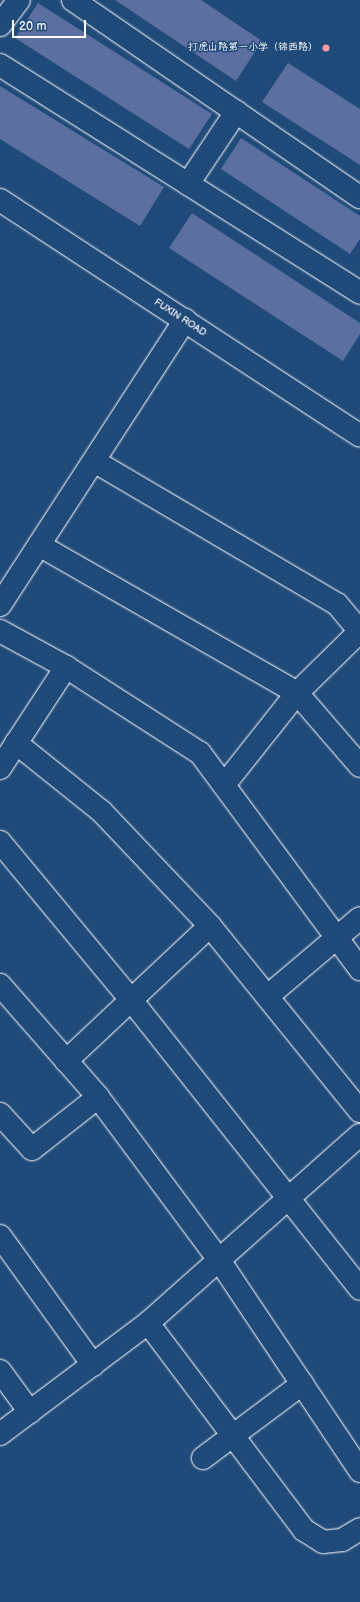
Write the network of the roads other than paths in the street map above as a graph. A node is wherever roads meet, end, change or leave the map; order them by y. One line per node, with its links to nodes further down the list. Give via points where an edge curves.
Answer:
1 (19, 0): 3 (street)
2 (72, 0): 5 (street)
3 (0, 25)
4 (0, 65): 6 (street)
5 (236, 112): 6 (street); 7 (street)
6 (188, 184): 9 (street)
7 (360, 197)
8 (0, 200): 10 (street, FUXIN ROAD)
9 (358, 287)
10 (185, 320): 11 (street, FUXIN ROAD); 12 (street)
11 (359, 432)
12 (94, 462): 13 (street); 16 (street, via 337,604)
13 (39, 545): 14 (street); 18 (street)
14 (0, 605)
15 (0, 631): 17 (street)
16 (360, 631): 18 (street)
17 (66, 667): 19 (street); 22 (street, via 200,753)
18 (297, 693): 20 (street); 22 (street)
19 (16, 743): 21 (street); 25 (street, via 102,812)
20 (360, 766)
21 (0, 768)
22 (224, 785): 26 (street)
23 (0, 842): 30 (street)
24 (360, 918): 26 (street)
25 (210, 926): 29 (street); 30 (street)
26 (336, 938): 27 (street); 29 (street)
27 (360, 969)
28 (0, 985): 31 (street)
29 (268, 995): 33 (street)
30 (132, 1001): 31 (street); 36 (street)
31 (66, 1061): 32 (street)
32 (98, 1097): 34 (street, via 32,1149); 38 (street)
33 (360, 1110)
34 (0, 1114)
35 (357, 1144): 36 (street)
36 (290, 1198): 38 (street); 39 (street)
37 (0, 1238): 41 (street)
38 (220, 1260): 40 (street); 43 (street)
39 (360, 1290)
40 (148, 1323): 41 (street); 46 (street)
41 (93, 1365): 44 (street)
42 (0, 1371): 44 (street)
43 (302, 1384): 46 (street); 48 (street)
44 (30, 1412): 45 (street)
45 (0, 1434)
46 (232, 1437): 47 (street); 49 (street, via 304,1530 323,1542 342,1540)
47 (203, 1458)
48 (357, 1460)
49 (360, 1529)

